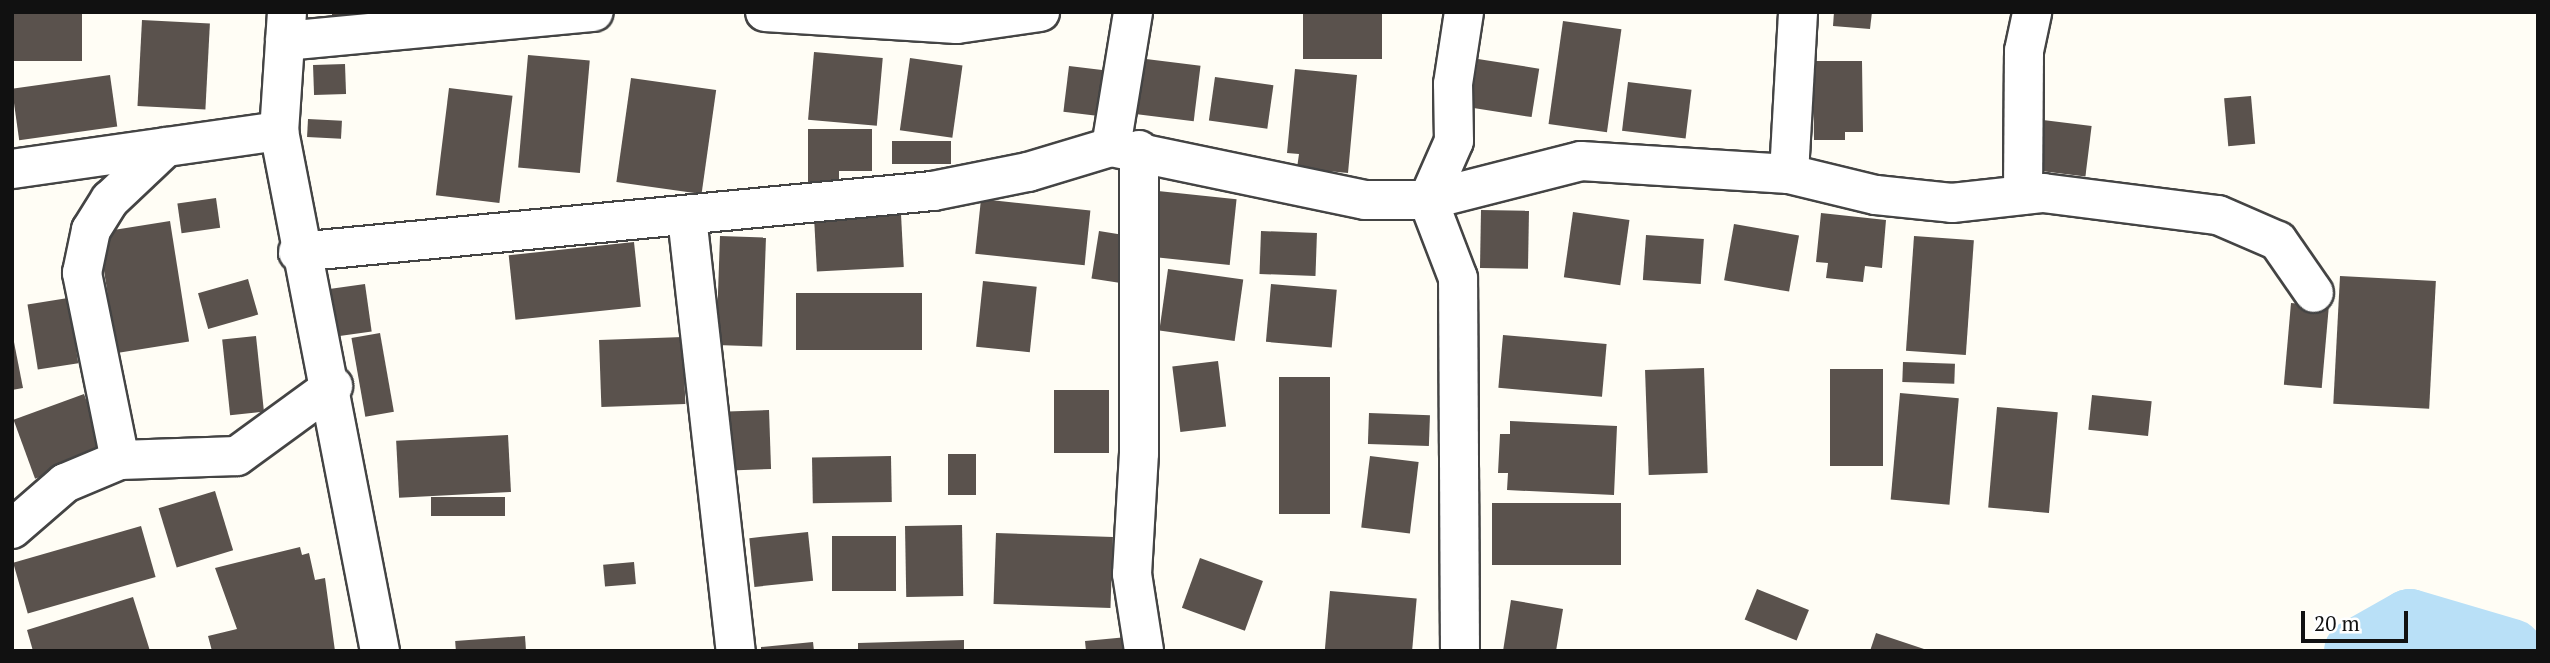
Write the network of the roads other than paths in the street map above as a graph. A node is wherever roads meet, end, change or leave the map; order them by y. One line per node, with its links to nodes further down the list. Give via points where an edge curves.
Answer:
1 (594, 12): 8 (street)
2 (765, 12): 3 (street, via 957,24)
3 (1040, 12)
4 (1133, 12): 11 (street)
5 (1464, 12): 15 (street, via 1453,84 1454,141)
6 (1798, 12): 13 (street)
7 (2032, 12): 14 (street, via 2024,51)
8 (286, 27): 9 (street)
9 (279, 131): 10 (street); 17 (street)
10 (166, 147): 12 (street); 20 (street, via 110,200 91,230 82,273)
11 (1125, 148): 15 (street, via 1365,200); 16 (street, via 933,191); 24 (street, via 1139,453 1132,574)
12 (12, 169)
13 (1789, 173): 14 (street, via 1876,195 1952,203); 15 (street, via 1581,161)
14 (2023, 195): 18 (street, via 2218,215 2278,241)
15 (1428, 200): 25 (street, via 1458,278)
16 (687, 217): 17 (street); 23 (street)
17 (298, 252): 19 (street)
18 (2314, 293)
19 (333, 386): 20 (street, via 237,456); 22 (street)
20 (120, 460): 21 (street, via 65,483)
21 (12, 529)
22 (380, 651)
23 (736, 651)
24 (1144, 651)
25 (1460, 651)

